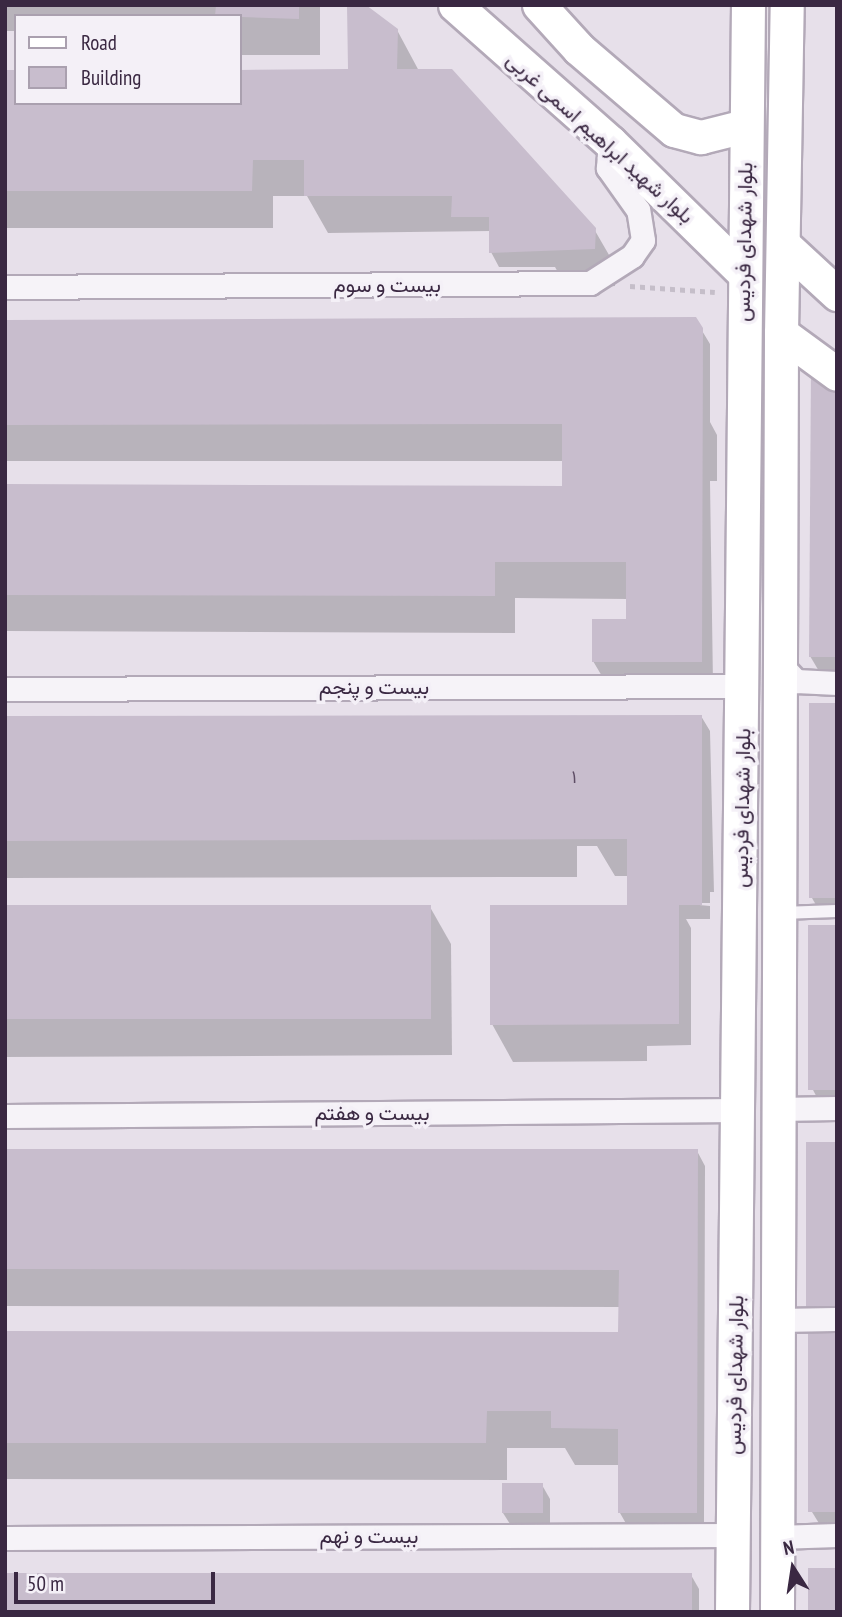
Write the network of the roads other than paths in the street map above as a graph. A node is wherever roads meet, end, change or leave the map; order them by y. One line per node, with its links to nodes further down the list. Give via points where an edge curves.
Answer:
1 (455, 5): 6 (main road, بلوار شهید ابراهیم اسمی غربی)
2 (748, 5): 8 (main road, بلوار شهدای فردیس)
3 (787, 5): 10 (main road, بلوار شهدای فردیس)
4 (541, 7): 5 (main road); 6 (main road, via 546,29 540,45)
5 (579, 48): 7 (main road, via 565,48 541,68); 8 (main road, via 674,130 701,138)
6 (502, 49): 7 (main road, بلوار شهید ابراهیم اسمی غربی)
7 (548, 85): 9 (main road, بلوار شهید ابراهیم اسمی غربی)
8 (745, 126): 11 (main road, بلوار شهدای فردیس)
9 (610, 142): 11 (main road, بلوار شهید ابراهیم اسمی غربی); 12 (street, بیست و سوم, via 608,168 638,210 643,240 632,256 590,283)
10 (785, 246): 13 (main road); 14 (main road, بلوار شهدای فردیس)
11 (743, 284): 18 (main road, بلوار شهدای فردیس)
12 (5, 287)
13 (837, 294)
14 (781, 333): 15 (main road); 16 (main road, بلوار شهدای فردیس)
15 (837, 374)
16 (782, 666): 17 (street, via 796,681); 21 (main road, بلوار شهدای فردیس)
17 (837, 683)
18 (743, 686): 19 (street, بیست و پنجم); 24 (main road, بلوار شهدای فردیس)
19 (5, 690)
20 (837, 911): 21 (lane)
21 (780, 913): 23 (main road, بلوار شهدای فردیس)
22 (837, 1108): 23 (street)
23 (778, 1109): 27 (main road, بلوار شهدای فردیس)
24 (739, 1110): 25 (street, بیست و هفتم); 28 (main road, بلوار شهدای فردیس)
25 (5, 1116)
26 (837, 1319): 27 (street)
27 (777, 1320): 30 (main road, بلوار شهدای فردیس)
28 (732, 1535): 31 (street, بیست و نهم); 32 (main road, بلوار شهدای فردیس)
29 (837, 1535): 30 (street)
30 (777, 1537): 33 (main road, بلوار شهدای فردیس)
31 (5, 1538)
32 (732, 1612)
33 (777, 1612)

